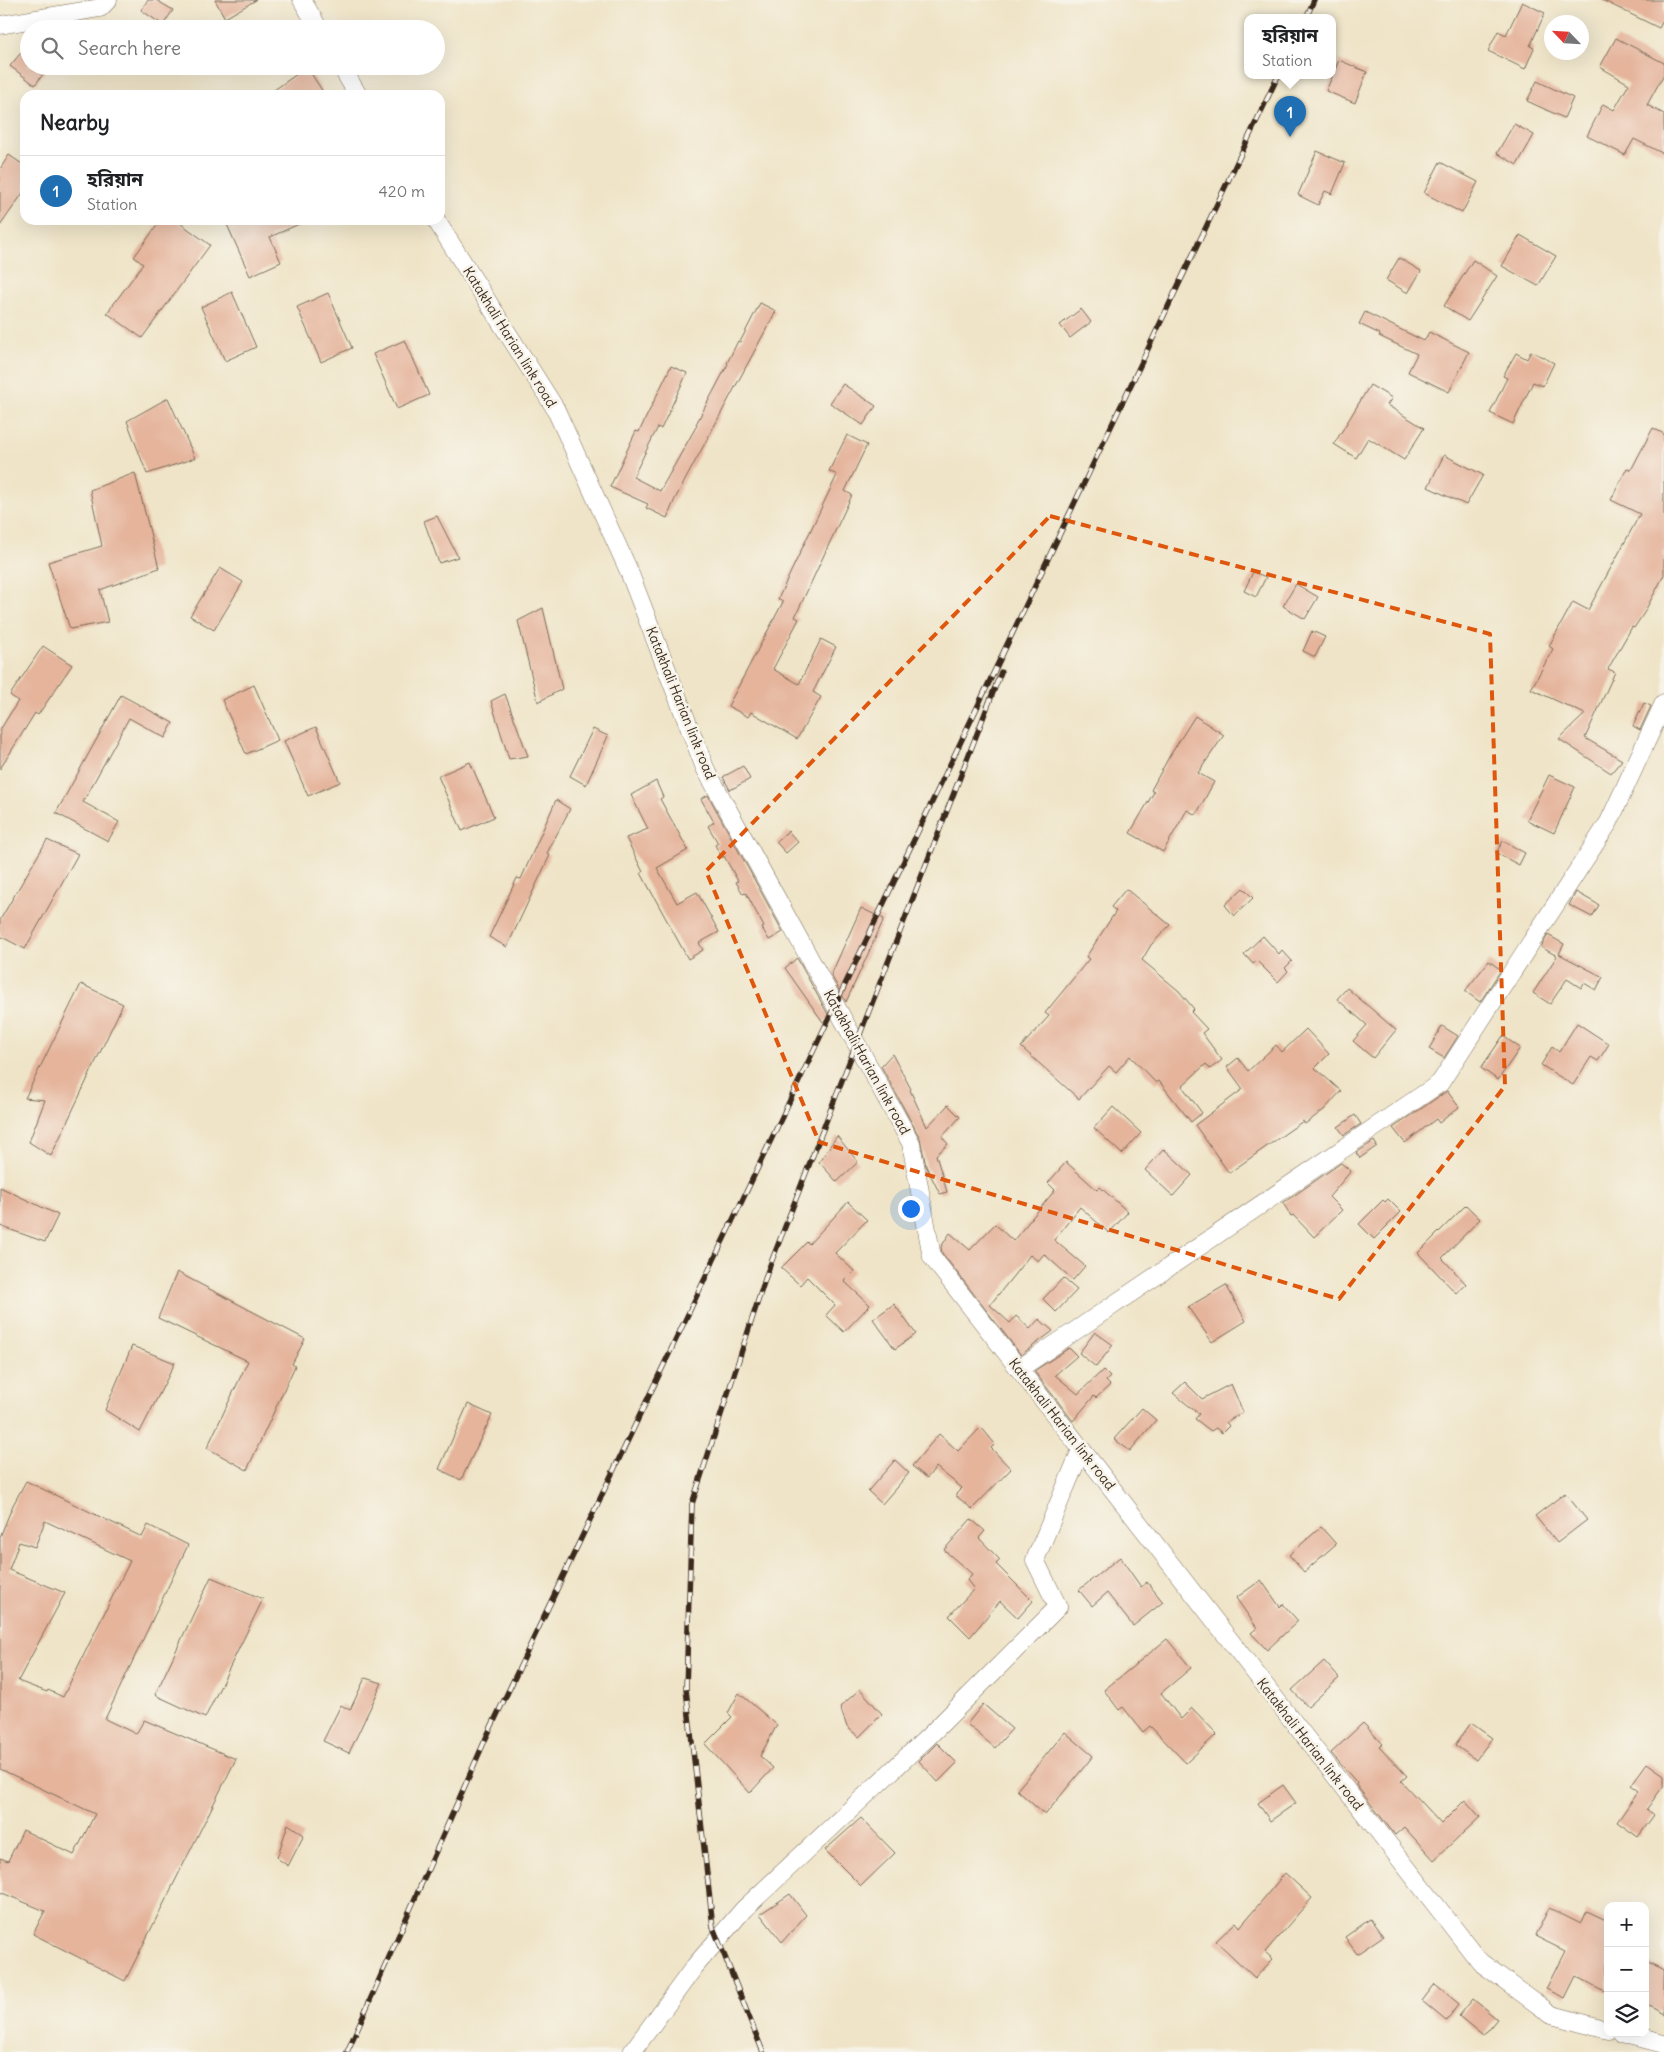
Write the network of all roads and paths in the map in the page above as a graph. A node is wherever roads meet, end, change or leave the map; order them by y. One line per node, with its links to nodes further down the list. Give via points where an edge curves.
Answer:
1 (108, 0): 3 (street, via 100,8)
2 (302, 0): 4 (street)
3 (33, 20)
4 (314, 20)
5 (20, 22): 6 (street)
6 (0, 26)
7 (346, 75): 8 (street)
8 (355, 90)
9 (439, 225): 11 (street, Katakhali Harian link road, via 555,408 628,569 705,768 911,1143 932,1257)
10 (1664, 703): 11 (street, via 1609,822 1440,1083)
11 (1019, 1369): 12 (street, Katakhali Harian link road)
12 (1082, 1450): 13 (street, Katakhali Harian link road, via 1480,1962 1552,2015); 16 (street, via 1034,1560 1058,1607 928,1737 743,1910 695,1966)
13 (1604, 2029)
14 (1637, 2037): 15 (street)
15 (1664, 2044)
16 (632, 2052)

